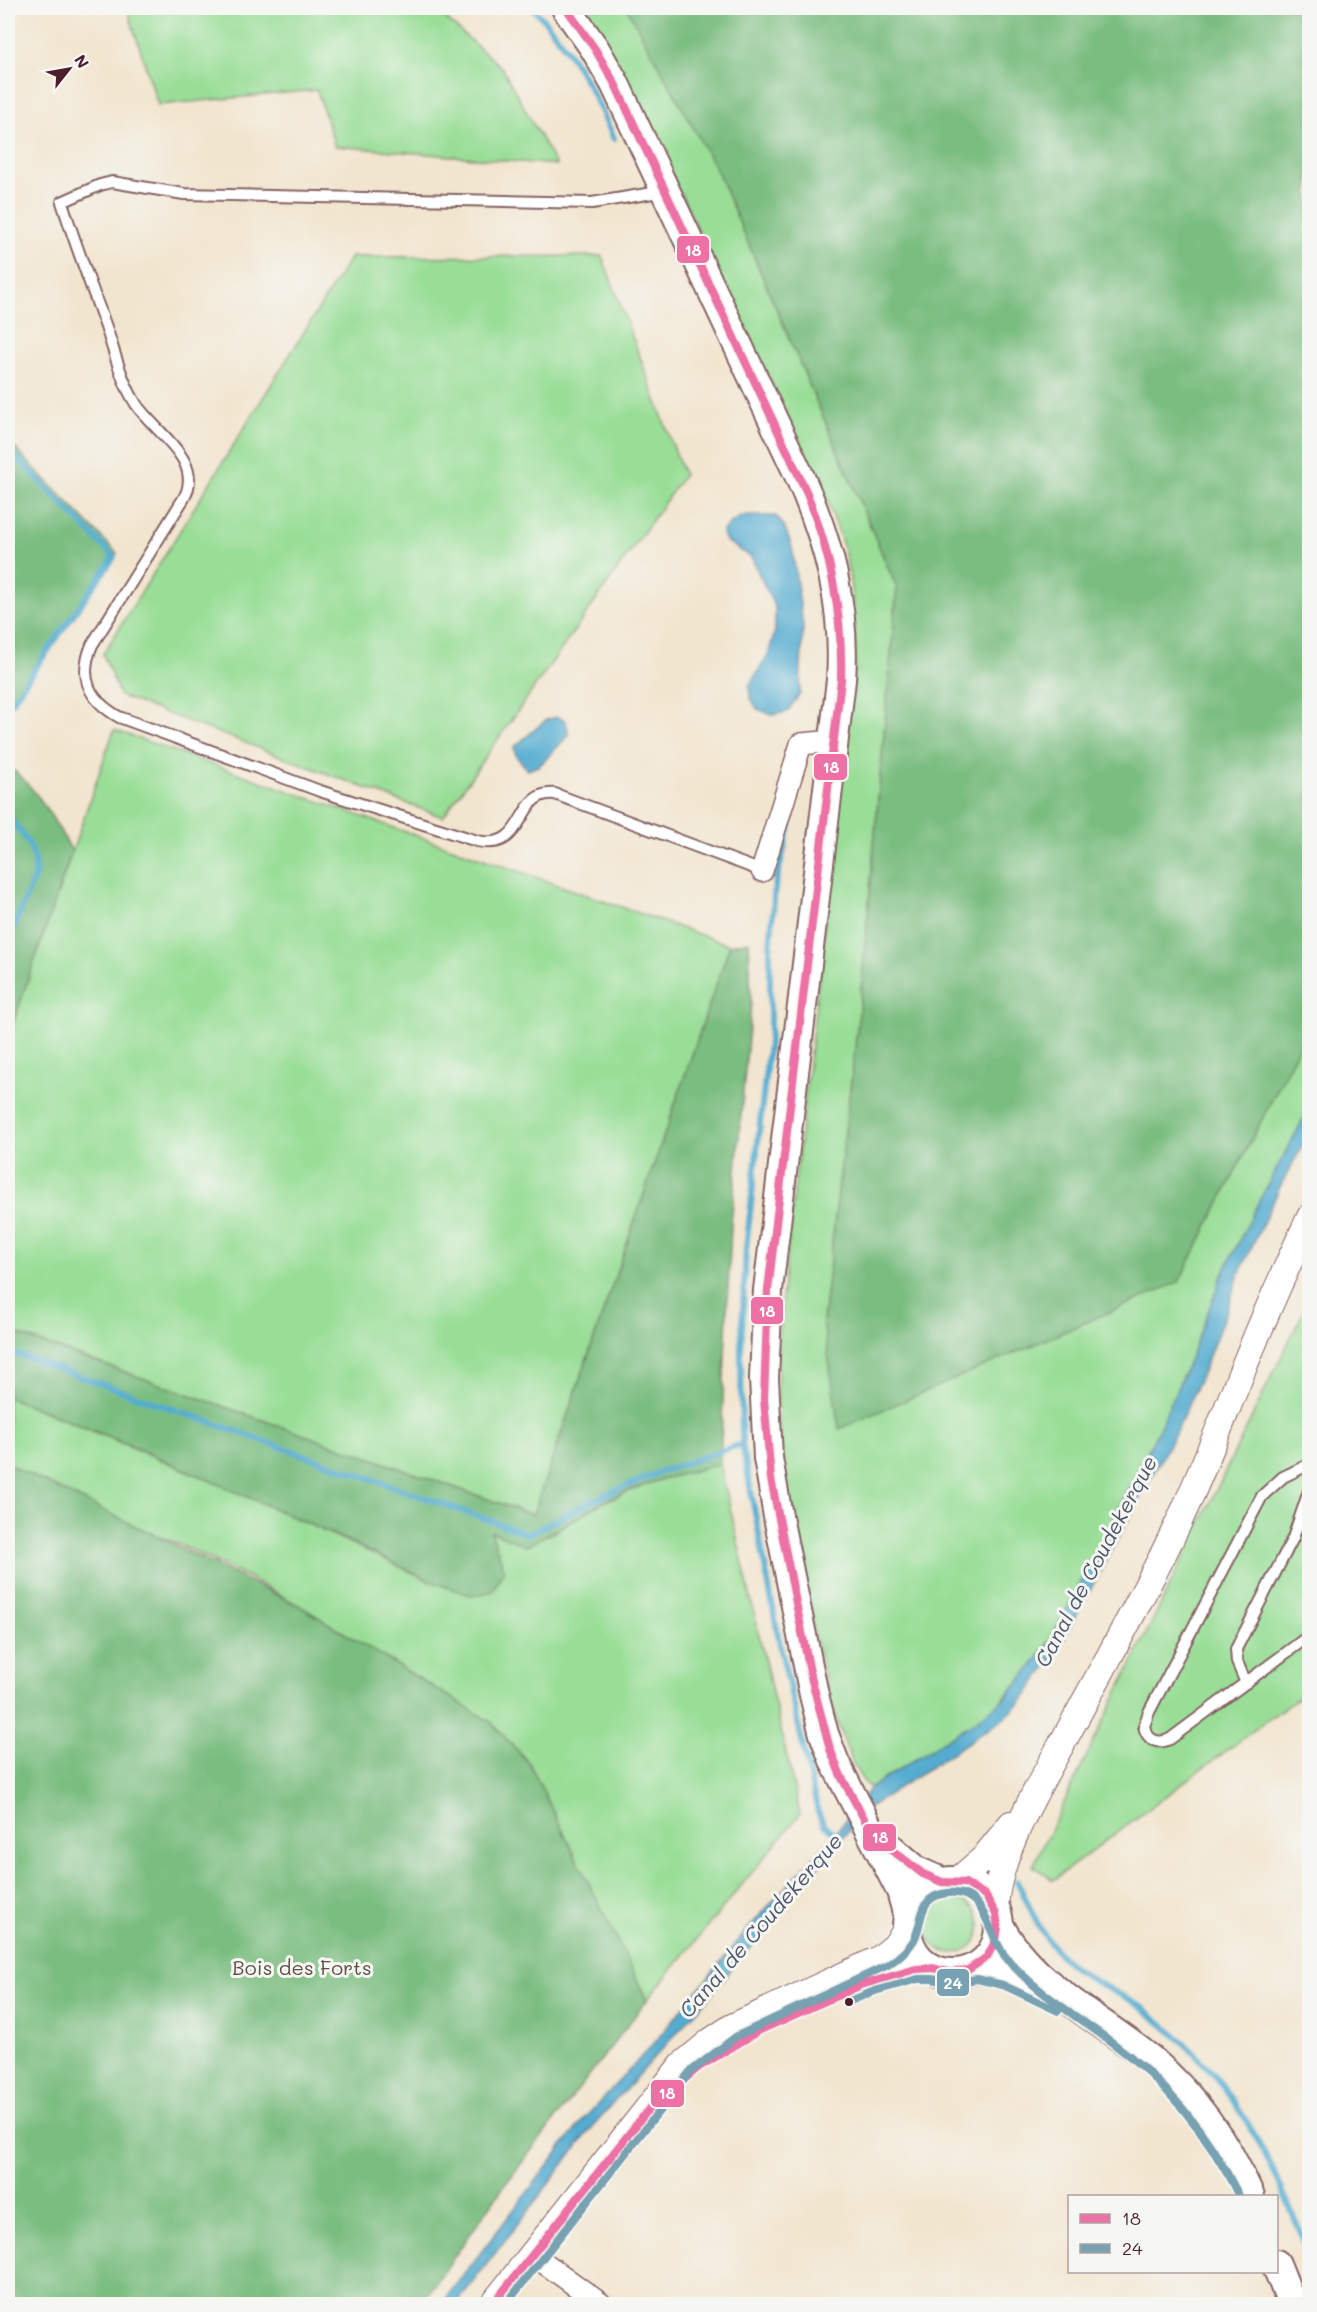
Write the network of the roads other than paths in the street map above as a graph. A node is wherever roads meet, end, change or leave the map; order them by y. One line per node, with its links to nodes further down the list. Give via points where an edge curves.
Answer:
1 (566, 8): 2 (main road, via 615,84)
2 (665, 191): 3 (main road, via 803,483 825,539 837,589 842,644); 4 (lane, via 592,203 184,194 119,182 100,185 62,202 127,387 146,419 182,457 189,479 184,498 92,645 86,661 86,678 96,701 119,717 320,791 477,841 491,844 504,840 515,831 534,799 555,794)
3 (834, 741): 4 (street, via 801,744); 11 (main road, via 770,1268 764,1378 768,1458 820,1717 846,1788)
4 (762, 871)
5 (1310, 1217): 10 (street, via 1175,1529)
6 (1310, 1464): 9 (lane, via 1275,1482 1257,1504 1149,1712 1145,1731 1156,1741 1170,1739)
7 (1310, 1488): 9 (lane, via 1293,1538 1236,1649)
8 (1310, 1635): 9 (lane)
9 (1246, 1683)
10 (1042, 1780): 12 (street, via 990,1851 971,1870); 13 (street, via 1003,1866 997,1887)
11 (868, 1826): 12 (main road, via 917,1871); 14 (main road, via 903,1897)
12 (949, 1882): 13 (main road, via 965,1883 980,1890); 14 (main road, via 921,1893)
13 (997, 1917): 16 (main road, via 993,1949); 17 (main road, via 1023,1960)
14 (908, 1922): 15 (main road, via 915,1953); 18 (street, via 895,1946 879,1959 765,2010 716,2037 674,2073)
15 (933, 1968): 16 (main road, via 952,1973); 18 (street, via 901,1972 861,1985 760,2030 699,2067)
16 (971, 1969): 17 (main road, via 1018,1979)
17 (1096, 2020): 19 (main road, via 1150,2060 1183,2091 1221,2141)
18 (648, 2110): 20 (street)
19 (1249, 2195)
20 (532, 2254): 22 (street); 23 (street)
21 (1278, 2269): 24 (main road)
22 (493, 2304)
23 (601, 2304)
24 (1292, 2304)

